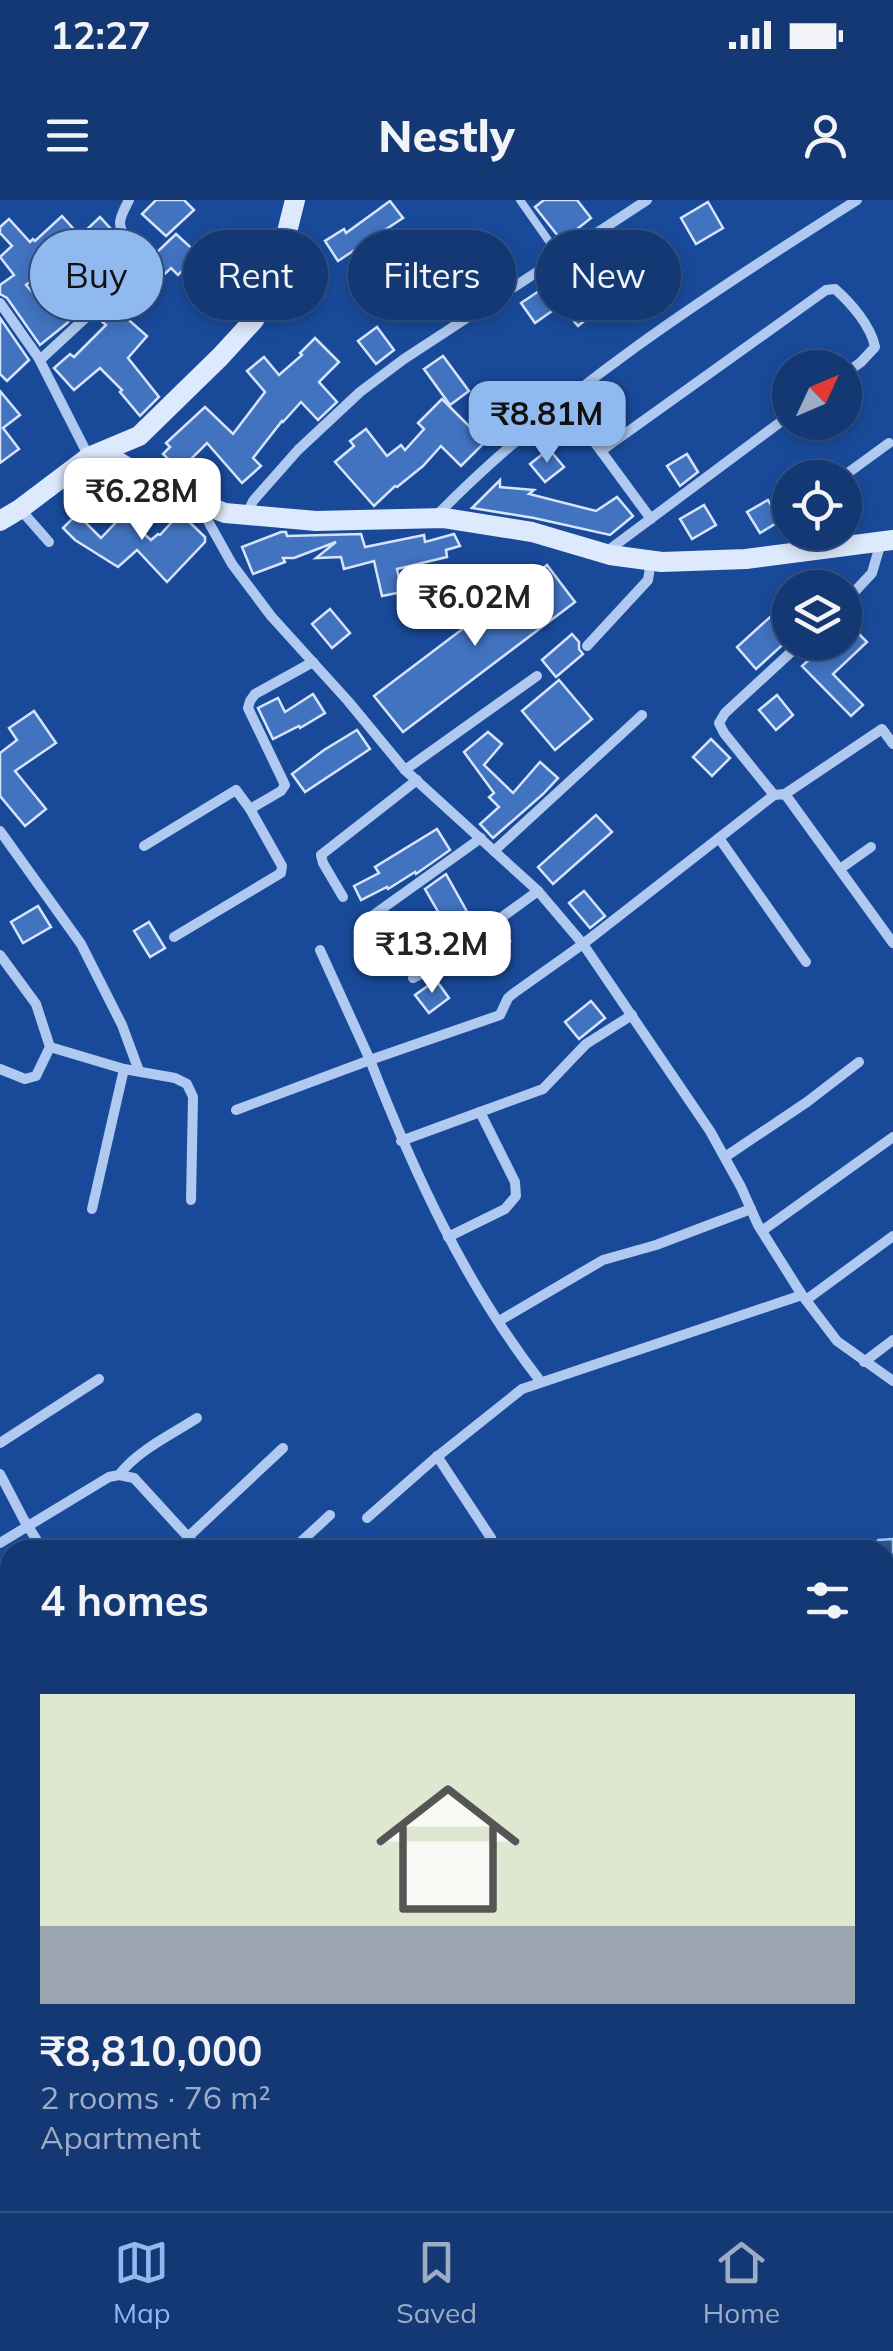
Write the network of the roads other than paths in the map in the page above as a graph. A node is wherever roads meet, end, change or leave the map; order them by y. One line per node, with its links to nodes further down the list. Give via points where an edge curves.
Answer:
1 (129, 200): 10 (street, via 120,220 126,251 102,279 95,309)
2 (295, 200): 16 (street, via 278,268 254,320 139,436)
3 (520, 200): 6 (lane)
4 (647, 200): 7 (street)
5 (857, 200): 12 (street, via 667,323)
6 (541, 230)
7 (601, 230)
8 (536, 273): 20 (street, via 360,392 298,450)
9 (0, 303): 10 (street)
10 (40, 360): 16 (street)
11 (862, 361): 15 (street, via 875,346 873,336 843,296 826,290)
12 (564, 402): 15 (street); 21 (street)
13 (772, 428): 22 (street)
14 (889, 443): 17 (street)
15 (600, 451): 22 (street)
16 (96, 454): 18 (street); 19 (street)
17 (862, 463)
18 (199, 504): 20 (street); 32 (street, via 232,564)
19 (20, 508): 23 (street); 25 (street)
20 (247, 514): 21 (street, via 316,522)
21 (434, 519): 27 (street, via 532,532)
22 (650, 519): 27 (street)
23 (0, 520)
24 (890, 539): 26 (street); 29 (street)
25 (49, 542)
26 (800, 552): 28 (street)
27 (605, 553): 28 (street)
28 (651, 560): 30 (street, via 648,580)
29 (862, 584)
30 (587, 646)
31 (782, 660): 38 (street, via 719,723)
32 (313, 662): 36 (street); 39 (street, via 250,701 285,785)
33 (537, 676): 36 (street)
34 (642, 715): 45 (street)
35 (893, 744): 38 (street, via 882,729)
36 (405, 770): 37 (street)
37 (416, 780): 41 (street); 48 (street, via 322,855)
38 (780, 794): 42 (street); 46 (street)
39 (250, 809): 43 (street, via 232,790); 51 (street, via 280,873)
40 (0, 831): 63 (street, via 76,935)
41 (480, 838): 45 (street); 49 (street)
42 (719, 838): 52 (street); 55 (street)
43 (144, 846)
44 (871, 847): 46 (street)
45 (494, 851): 47 (street)
46 (840, 869): 50 (street)
47 (538, 891): 52 (street); 56 (street)
48 (343, 896)
49 (365, 921)
50 (891, 935)
51 (174, 938)
52 (583, 944): 57 (street); 59 (street, via 508,998 500,1015)
53 (320, 950): 59 (street)
54 (0, 955): 58 (street, via 36,1004)
55 (806, 962)
56 (413, 978)
57 (632, 1016): 65 (street, via 586,1044 543,1089); 68 (street)
58 (50, 1047): 61 (street); 62 (street, via 36,1076 25,1079)
59 (370, 1060): 64 (street); 67 (street)
60 (859, 1062): 68 (street)
61 (124, 1068): 63 (street); 70 (street)
62 (0, 1069)
63 (139, 1071): 69 (street, via 175,1078 193,1097)
64 (236, 1110)
65 (480, 1112): 67 (street); 74 (street, via 516,1196 505,1209)
66 (893, 1137): 72 (street)
67 (401, 1140): 74 (street)
68 (725, 1156): 71 (street)
69 (191, 1200)
70 (92, 1208)
71 (750, 1209): 72 (street); 76 (street, via 602,1260)
72 (762, 1231): 75 (street)
73 (893, 1236): 75 (street)
74 (448, 1237): 76 (street)
75 (804, 1298): 78 (street, via 837,1342); 81 (street)
76 (499, 1321): 81 (street)
77 (893, 1340): 78 (street)
78 (864, 1362): 80 (street)
79 (99, 1379): 83 (street)
80 (893, 1381)
81 (541, 1382): 85 (street)
82 (197, 1418): 87 (street)
83 (0, 1443)
84 (283, 1448): 91 (street)
85 (437, 1456): 89 (street); 96 (street)
86 (0, 1474): 90 (street)
87 (119, 1475): 90 (street); 91 (street, via 134,1478)
88 (330, 1515): 95 (street)
89 (367, 1518)
90 (29, 1528): 92 (street); 93 (street)
91 (188, 1537): 94 (street)
92 (6, 1540)
93 (37, 1540)
94 (191, 1540)
95 (303, 1540)
96 (492, 1540)

